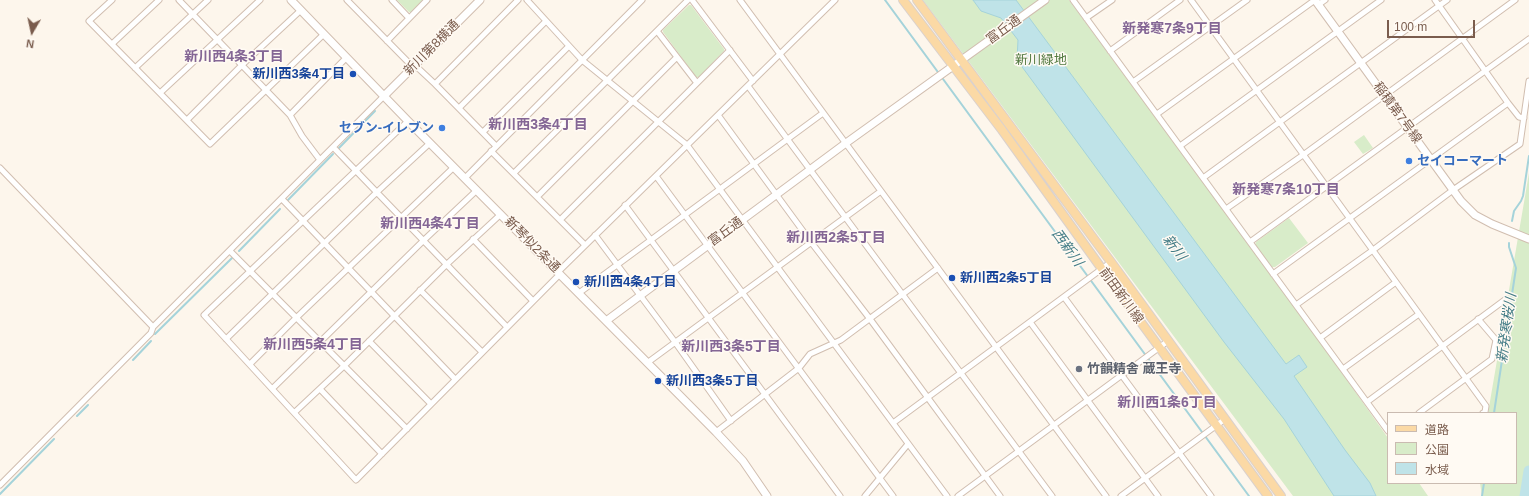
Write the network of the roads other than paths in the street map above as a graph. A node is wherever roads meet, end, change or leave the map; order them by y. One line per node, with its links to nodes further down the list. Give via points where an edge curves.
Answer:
1 (112, 0): 46 (street, via 89,21)
2 (159, 0): 46 (street)
3 (180, 0): 34 (street)
4 (208, 0): 34 (street)
5 (260, 0): 44 (street)
6 (291, 0): 33 (street, 新琴似2条通)
7 (347, 0): 45 (street)
8 (392, 0): 35 (street)
9 (427, 0): 35 (street)
10 (480, 0): 58 (street, 新川第8横通)
11 (518, 0): 67 (street)
12 (527, 0): 37 (street)
13 (642, 0): 54 (street)
14 (688, 0): 39 (street)
15 (692, 0): 48 (street)
16 (740, 0): 50 (street)
17 (835, 0): 50 (street)
18 (903, 0): 59 (main road, 前田新川線)
19 (917, 0): 55 (main road, 前田新川線)
20 (1046, 0): 55 (street, 富丘通)
21 (1073, 0): 36 (street)
22 (1112, 0): 36 (street)
23 (1180, 0): 49 (street)
24 (1191, 0): 38 (street)
25 (1247, 0): 38 (street)
26 (1325, 0): 31 (street)
27 (1381, 0): 40 (street)
28 (1434, 0): 32 (street)
29 (1447, 0): 32 (street)
30 (1515, 0): 42 (street)
31 (1316, 2): 40 (street, 稲積第7号線); 53 (street)
32 (1439, 6): 42 (street); 56 (street)
33 (301, 10): 41 (street, 新琴似2条通); 57 (street)
34 (193, 14): 44 (street); 60 (street)
35 (410, 18): 45 (street)
36 (1086, 18): 49 (street)
37 (546, 21): 47 (street); 76 (street)
38 (1210, 27): 53 (street); 65 (street)
39 (657, 31): 51 (street); 62 (street)
40 (1338, 31): 56 (street, 稲積第7号線); 70 (street)
41 (324, 34): 52 (street, 新琴似2条通); 69 (street)
42 (1462, 38): 61 (street); 72 (street)
43 (1529, 39): 61 (street)
44 (218, 40): 57 (street); 71 (street)
45 (387, 41): 58 (street)
46 (112, 44): 60 (street)
47 (569, 46): 54 (street); 87 (street)
48 (730, 50): 63 (street); 66 (street)
49 (1110, 51): 65 (street)
50 (780, 54): 63 (street); 77 (street)
51 (677, 57): 66 (street); 74 (street)
52 (346, 58): 73 (street, 新琴似2条通); 79 (street)
53 (1233, 59): 70 (street); 78 (street)
54 (582, 60): 62 (street); 92 (street)
55 (962, 61): 59 (street, 富丘通); 139 (main road, 前田新川線)
56 (1361, 62): 72 (street, 稲積第7号線); 85 (street)
57 (242, 65): 69 (street); 82 (street)
58 (414, 66): 67 (street); 73 (street, 新川第8横通)
59 (954, 67): 90 (street, 富丘通); 145 (main road, 前田新川線)
60 (135, 68): 71 (street)
61 (1486, 70): 75 (street); 86 (street)
62 (608, 81): 74 (street); 104 (street)
63 (753, 81): 68 (street)
64 (1529, 81): 81 (street)
65 (1133, 82): 78 (street)
66 (697, 83): 84 (street)
67 (435, 84): 76 (street)
68 (748, 86): 80 (street); 88 (street)
69 (266, 90): 79 (street); 82 (street, via 210,144)
70 (1256, 90): 85 (street); 93 (street)
71 (160, 93): 82 (street)
72 (1383, 95): 86 (street, 稲積第7号線); 96 (street)
73 (384, 96): 83 (street, 新琴似2条通); 94 (street)
74 (633, 101): 84 (street); 115 (street)
75 (1508, 103): 81 (street, via 1519,117); 97 (street)
76 (459, 108): 87 (street)
77 (823, 113): 88 (street); 90 (street)
78 (1157, 114): 93 (street)
79 (290, 115): 98 (street)
80 (718, 115): 91 (street); 99 (street)
81 (1524, 118): 111 (street, via 1520,144)
82 (187, 120)
83 (408, 121): 89 (street, 新琴似2条通); 102 (street)
84 (659, 122): 91 (street); 124 (street)
85 (1280, 122): 96 (street); 107 (street)
86 (1407, 128): 97 (street, 稲積第7号線); 108 (street)
87 (483, 132): 92 (street)
88 (788, 139): 99 (street); 103 (street)
89 (430, 143): 100 (street, 新琴似2条通); 113 (street)
90 (846, 143): 103 (street, 富丘通); 112 (street)
91 (688, 145): 105 (street); 110 (street)
92 (496, 146): 95 (street)
93 (1180, 146): 107 (street)
94 (333, 147): 98 (street); 102 (street)
95 (491, 151): 104 (street); 106 (street)
96 (1303, 155): 108 (street); 118 (street)
97 (1430, 158): 111 (street, 稲積第7号線); 123 (street)
98 (320, 160): 116 (street)
99 (753, 164): 110 (street); 114 (street)
100 (454, 167): 106 (street, 新琴似2条通); 121 (street)
101 (0, 168): 170 (street)
102 (356, 170): 113 (street); 126 (street)
103 (810, 170): 114 (street, 富丘通); 122 (street)
104 (514, 173): 115 (street)
105 (656, 176): 117 (street); 120 (street)
106 (465, 178): 109 (street, 新琴似2条通)
107 (1203, 178): 118 (street)
108 (1326, 186): 123 (street); 133 (street)
109 (477, 190): 119 (street, 新琴似2条通); 129 (street)
110 (720, 190): 120 (street); 125 (street)
111 (1453, 190): 131 (street, 稲積第7号線, via 1475,214); 137 (street)
112 (881, 191): 122 (street); 143 (street)
113 (377, 192): 121 (street); 134 (street)
114 (776, 195): 125 (street, 富丘通); 132 (street)
115 (537, 197): 124 (street)
116 (282, 199): 126 (street); 138 (street)
117 (625, 205): 127 (street); 130 (street)
118 (1226, 209): 133 (street)
119 (501, 214): 128 (street); 148 (street, 新琴似2条通)
120 (685, 215): 130 (street); 136 (street)
121 (401, 217): 129 (street); 144 (street)
122 (845, 217): 132 (street); 156 (street)
123 (1349, 218): 137 (street); 149 (street)
124 (560, 220): 135 (street)
125 (742, 220): 136 (street, 富丘通); 142 (street)
126 (303, 221): 134 (street); 146 (street)
127 (595, 235): 135 (street); 141 (street)
128 (473, 239): 140 (street); 160 (street)
129 (424, 240): 140 (street); 152 (street)
130 (651, 240): 141 (street); 147 (street)
131 (1529, 240)
132 (811, 242): 142 (street); 166 (street)
133 (1250, 242): 149 (street)
134 (324, 244): 144 (street); 155 (street)
135 (585, 245): 148 (street)
136 (707, 246): 147 (street, 富丘通); 154 (street)
137 (1373, 250): 150 (street); 161 (street)
138 (230, 251): 146 (street); 170 (street)
139 (1111, 262): 145 (street); 176 (main road, 前田新川線)
140 (447, 264): 151 (street); 171 (street)
141 (617, 265): 153 (street); 157 (street)
142 (778, 267): 154 (street); 178 (street)
143 (938, 268): 156 (street); 180 (street)
144 (348, 269): 152 (street); 164 (street)
145 (1102, 269): 158 (street); 181 (main road, 前田新川線)
146 (250, 271): 155 (street); 173 (street, via 204,315)
147 (674, 271): 157 (street, 富丘通); 165 (street)
148 (559, 273): 153 (street, 新琴似2条通); 160 (street)
149 (1273, 274): 161 (street)
150 (1396, 282): 162 (street); 172 (street)
151 (420, 290): 163 (street); 182 (street)
152 (371, 293): 163 (street); 174 (street)
153 (579, 293): 168 (street, 新琴似2条通)
154 (742, 293): 165 (street); 186 (street)
155 (272, 294): 164 (street); 173 (street)
156 (903, 294): 166 (street); 188 (street)
157 (640, 296): 168 (street, 富丘通); 177 (street)
158 (1064, 297): 169 (street); 189 (street)
159 (1506, 298): 167 (street)
160 (533, 301): 171 (street)
161 (1296, 305): 172 (street)
162 (1419, 314): 179 (street); 187 (street)
163 (394, 316): 175 (street); 191 (street)
164 (296, 318): 174 (street); 184 (street)
165 (708, 318): 177 (street); 194 (street)
166 (870, 319): 178 (street); 195 (street)
167 (1478, 319): 179 (street); 190 (street, via 1496,340 1492,359)
168 (606, 321): 183 (street, 新琴似2条通)
169 (1030, 322): 180 (street); 196 (street)
170 (153, 327): 217 (street, via 152,333)
171 (507, 327): 182 (street)
172 (1320, 338): 187 (street)
173 (226, 339): 184 (street)
174 (320, 341): 185 (street); 192 (street)
175 (369, 341): 185 (street); 198 (street)
176 (1168, 341): 181 (street); 202 (main road, 前田新川線)
177 (675, 342): 183 (street); 203 (street)
178 (834, 344): 186 (street, via 810,354); 204 (street)
179 (1442, 346): 190 (street); 197 (street)
180 (996, 347): 188 (street); 205 (street)
181 (1159, 347): 189 (street); 206 (main road, 前田新川線)
182 (482, 352): 191 (street)
183 (647, 363): 209 (street, 新琴似2条通)
184 (250, 364): 192 (street)
185 (344, 366): 193 (street); 207 (street)
186 (799, 368): 194 (street); 215 (street)
187 (1343, 369): 197 (street)
188 (961, 372): 195 (street); 211 (street)
189 (1121, 375): 196 (street); 212 (street)
190 (1466, 378): 200 (street); 201 (street, via 1486,406)
191 (455, 379): 198 (street)
192 (273, 388): 199 (street)
193 (320, 389): 199 (street); 213 (street)
194 (765, 394): 203 (street); 219 (street)
195 (927, 397): 204 (street); 214 (street)
196 (1088, 400): 205 (street); 216 (street)
197 (1367, 402): 208 (street)
198 (430, 404): 207 (street)
199 (295, 412): 213 (street, via 356,480)
200 (1420, 412)
201 (1485, 412)
202 (1225, 419): 206 (street); 231 (main road, 前田新川線)
203 (731, 421): 209 (street)
204 (893, 423): 210 (street)
205 (1054, 425): 211 (street); 226 (street)
206 (1216, 425): 212 (street); 230 (main road, 前田新川線)
207 (407, 429): 213 (street)
208 (1387, 430)
209 (716, 432): 218 (street, 新琴似2条通, via 743,461)
210 (908, 444): 215 (street); 222 (street)
211 (1019, 451): 214 (street); 225 (street)
212 (1179, 453): 216 (street); 229 (street)
213 (382, 454)
214 (985, 476): 223 (street); 224 (street)
215 (880, 478): 220 (street); 221 (street)
216 (1145, 478): 227 (street); 228 (street)
217 (0, 485)
218 (767, 496)
219 (840, 496)
220 (865, 496)
221 (893, 496)
222 (946, 496)
223 (958, 496)
224 (1000, 496)
225 (1052, 496)
226 (1106, 496)
227 (1121, 496)
228 (1158, 496)
229 (1211, 496)
230 (1268, 496)
231 (1281, 496)

